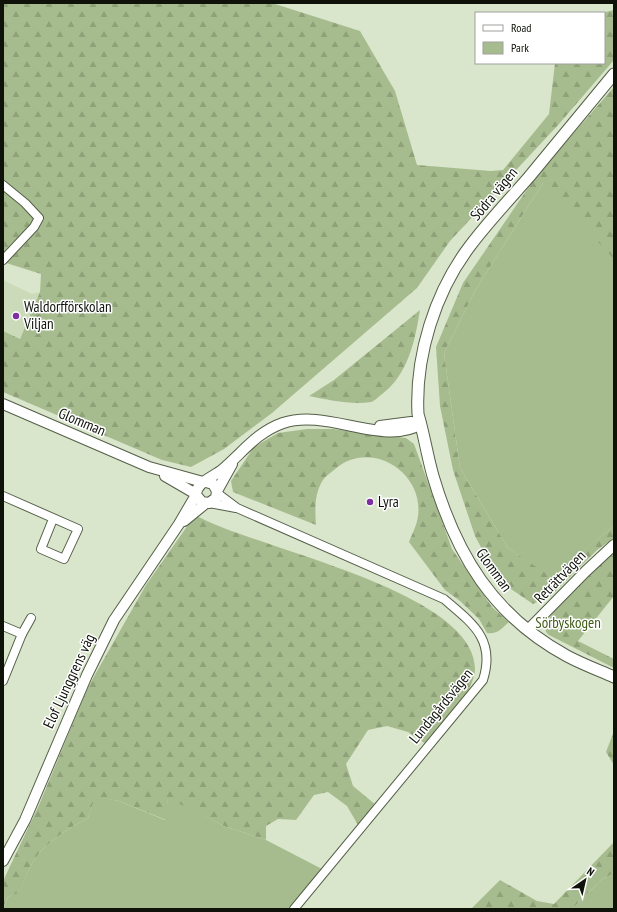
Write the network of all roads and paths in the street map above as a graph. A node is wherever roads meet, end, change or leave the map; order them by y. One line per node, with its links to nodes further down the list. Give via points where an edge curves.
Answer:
1 (614, 74): 5 (main road, Södra vägen, via 469,247 444,288 424,348 424,414)
2 (3, 185): 3 (street, via 39,218 34,227)
3 (3, 260)
4 (3, 404): 7 (street, Glomman)
5 (421, 424): 6 (street, via 411,430 392,432 304,419 284,423 255,438); 19 (main road, Glomman, via 433,474 455,538 475,574 491,595)
6 (236, 457): 8 (street); 9 (street)
7 (149, 467): 8 (street, Glomman); 10 (street, Glomman)
8 (205, 482): 9 (street, via 213,484); 10 (street, via 198,487)
9 (217, 492): 12 (street, via 216,498); 13 (street, Lundagårdsvägen)
10 (196, 494): 12 (street, via 200,500); 15 (street, Elof Ljunggrens väg)
11 (3, 496): 14 (street)
12 (207, 503): 13 (street, Lundagårdsvägen); 15 (street, Elof Ljunggrens väg)
13 (237, 508): 24 (street, Lundagårdsvägen, via 444,599 476,630 488,654 483,680)
14 (53, 519): 14 (street, via 78,529 64,559 41,549)
15 (179, 524): 23 (street, Elof Ljunggrens väg, via 114,620 87,675 25,820)
16 (614, 545): 19 (street, Reträttvägen)
17 (31, 618): 20 (street)
18 (3, 626): 20 (street)
19 (528, 630): 21 (main road, Glomman, via 567,656)
20 (22, 634): 22 (street)
21 (614, 677)
22 (3, 681)
23 (3, 861)
24 (294, 909)

